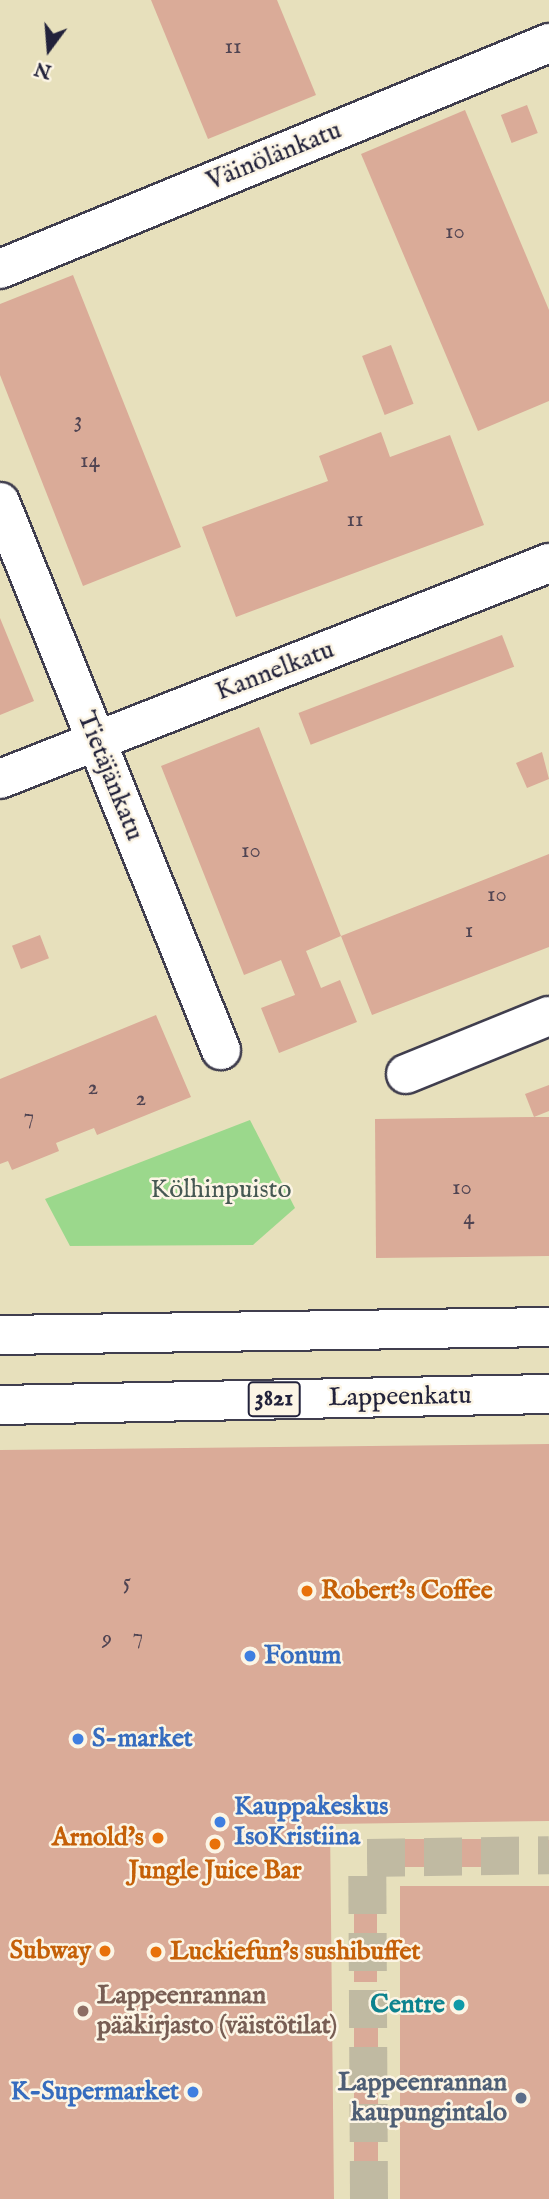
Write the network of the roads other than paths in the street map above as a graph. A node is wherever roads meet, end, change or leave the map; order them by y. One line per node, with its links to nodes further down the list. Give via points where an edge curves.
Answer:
1 (549, 43): 2 (street, Väinölänkatu)
2 (0, 269)
3 (0, 502): 5 (street, Tietäjänkatu)
4 (549, 563): 5 (street, Kannelkatu)
5 (96, 741): 6 (street, Kannelkatu); 8 (street, Tietäjänkatu)
6 (0, 779)
7 (549, 1016): 9 (street)
8 (220, 1050)
9 (406, 1074)
10 (549, 1328): 11 (street)
11 (0, 1335)
12 (549, 1394): 13 (street, Lappeenkatu / 3821)
13 (0, 1405)

